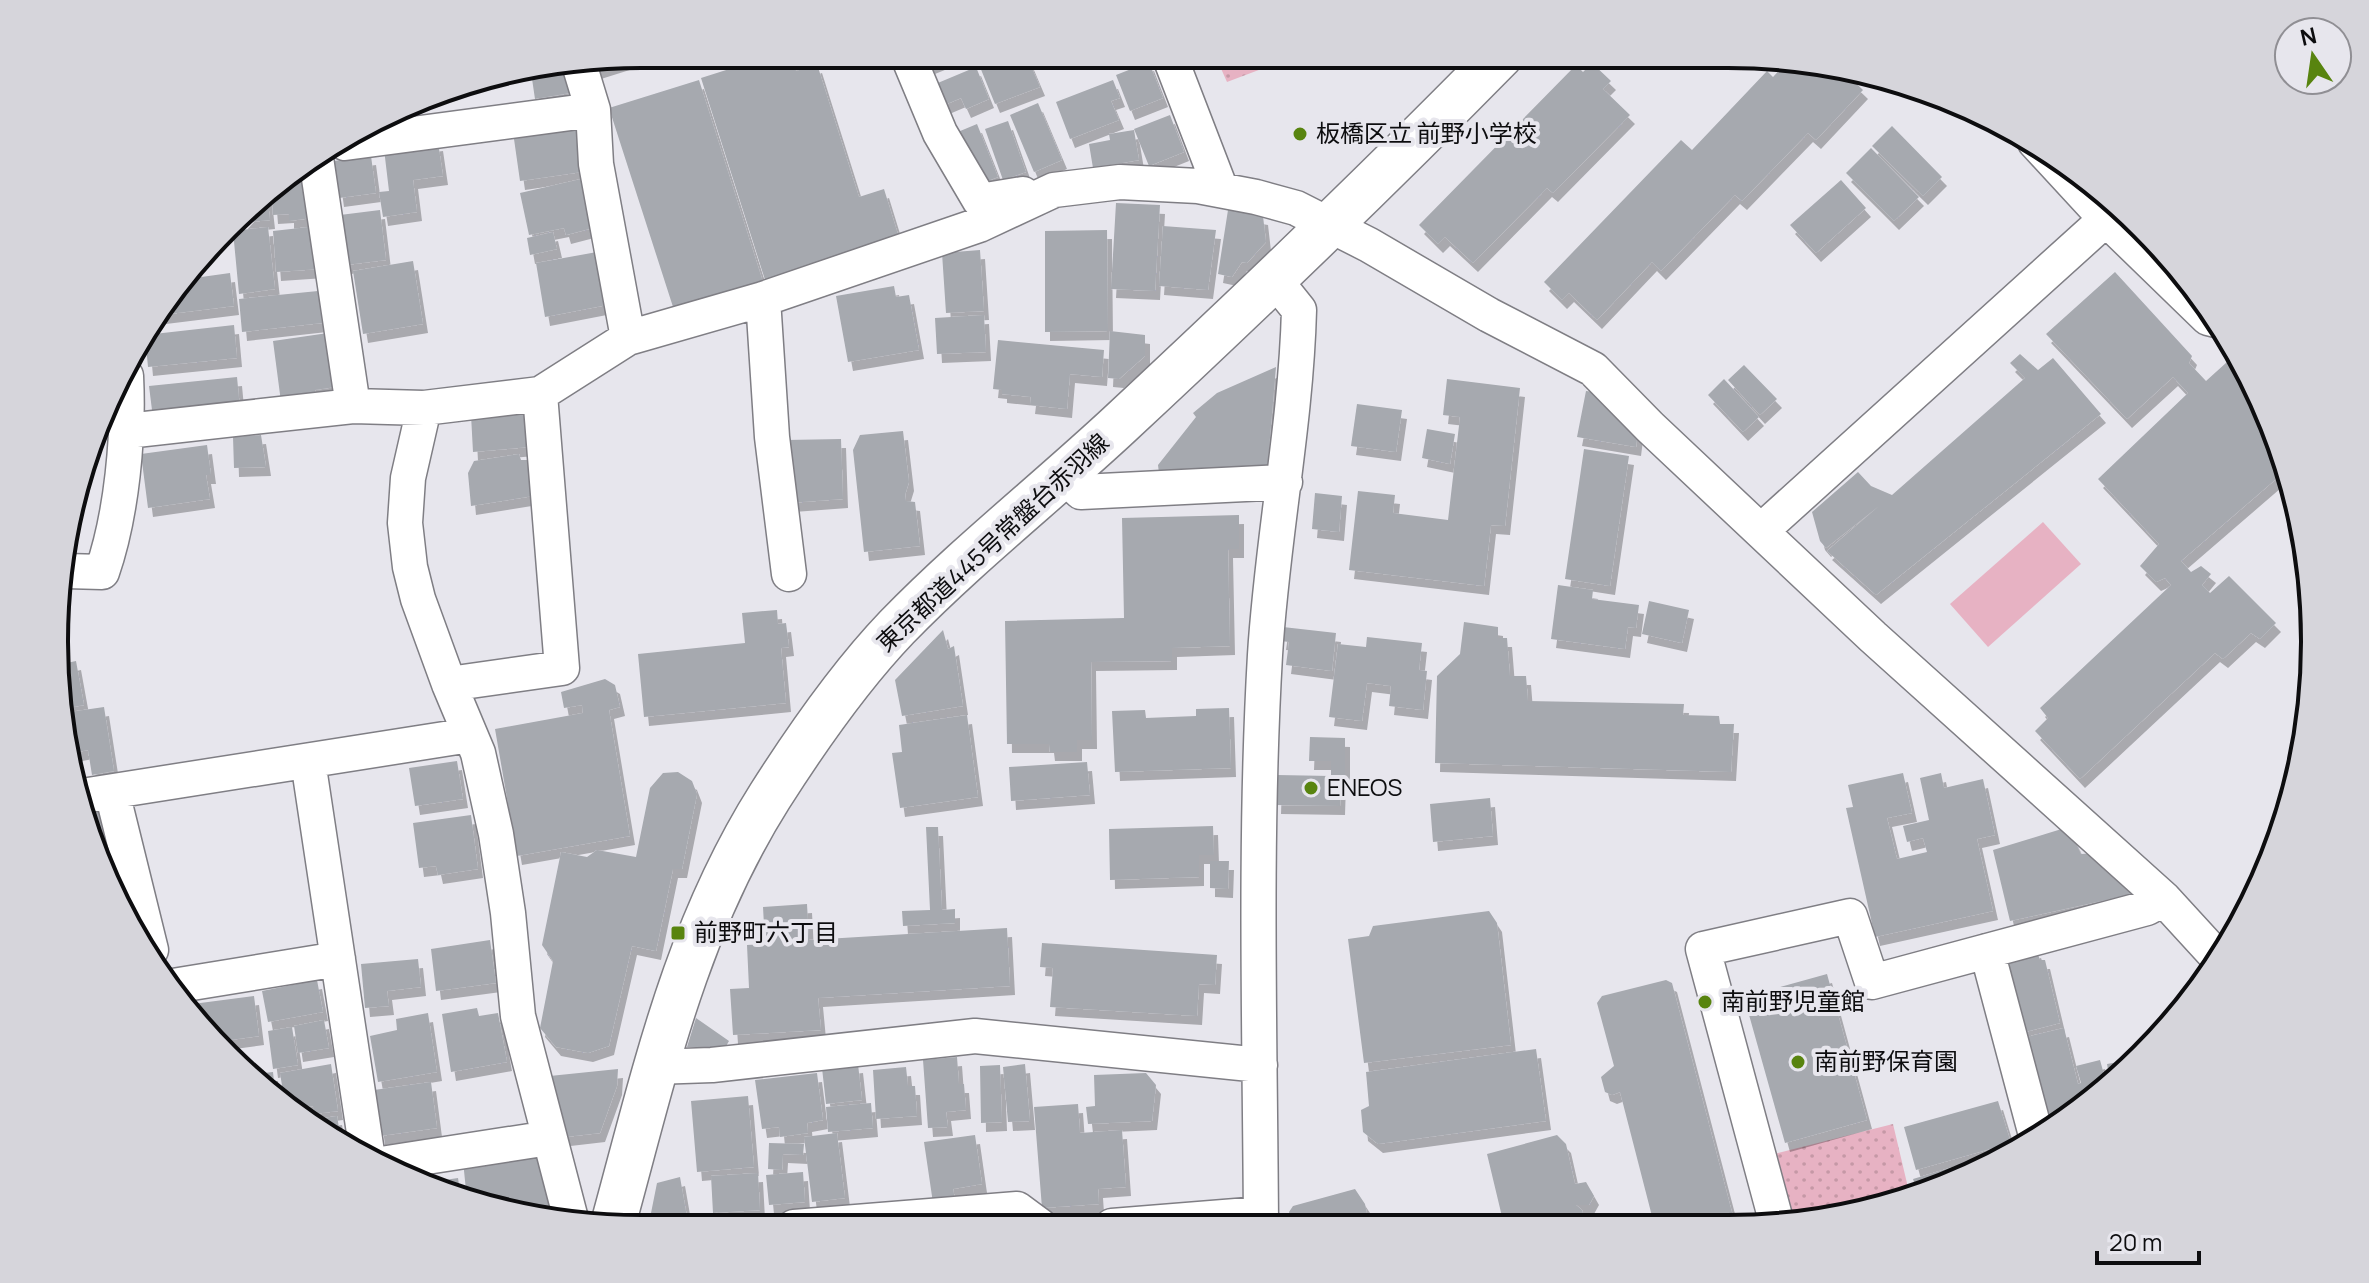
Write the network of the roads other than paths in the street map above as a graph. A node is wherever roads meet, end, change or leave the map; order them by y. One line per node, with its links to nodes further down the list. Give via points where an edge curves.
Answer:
1 (913, 68): 8 (street, via 940,133 980,201)
2 (1174, 68): 9 (street)
3 (1488, 68): 11 (main road, 東京都道445号常盤台赤羽線)
4 (581, 71): 5 (street)
5 (593, 110): 6 (street); 14 (street, via 596,164)
6 (363, 141)
7 (318, 169): 17 (street)
8 (1054, 190): 9 (street, via 1120,182); 13 (street, via 979,225)
9 (1221, 190): 11 (street, via 1296,208)
10 (2108, 212): 22 (street)
11 (1331, 226): 12 (main road, 東京都道445号常盤台赤羽線); 22 (street, via 1593,369)
12 (1275, 280): 20 (main road, 東京都道445号常盤台赤羽線); 21 (street, via 1299,310)
13 (763, 299): 14 (street); 24 (street, via 772,437)
14 (628, 338): 16 (street)
15 (126, 390): 19 (street)
16 (540, 394): 18 (street); 25 (street, via 562,668)
17 (353, 406): 18 (street); 19 (street)
18 (424, 408): 25 (street, via 408,478 405,523 415,588)
19 (127, 431): 23 (street, via 111,546 102,572)
20 (1064, 476): 21 (street, via 1081,492); 36 (main road, 東京都道445号常盤台赤羽線, via 895,630 807,742 725,878 688,959)
21 (1285, 482): 35 (street, via 1265,653)
22 (1761, 531): 29 (street)
23 (73, 571)
24 (789, 574)
25 (449, 684): 26 (street)
26 (470, 735): 27 (street); 38 (street, via 496,834 518,1016)
27 (308, 761): 28 (street); 33 (street)
28 (97, 794): 30 (street)
29 (2164, 899): 31 (street); 32 (street)
30 (141, 920)
31 (2210, 950)
32 (1987, 951): 37 (street); 42 (street, via 1872,982 1850,916 1703,949)
33 (338, 959): 34 (street); 39 (street)
34 (182, 984)
35 (1260, 1065): 36 (street, via 975,1036); 46 (street)
36 (654, 1067): 43 (main road, 東京都道445号常盤台赤羽線)
37 (2033, 1126)
38 (549, 1138): 40 (street); 41 (street)
39 (366, 1144)
40 (400, 1161)
41 (569, 1210)
42 (1774, 1213)
43 (616, 1214)
44 (943, 1215): 45 (street, via 1017,1209)
45 (1025, 1215)
46 (1261, 1215)

